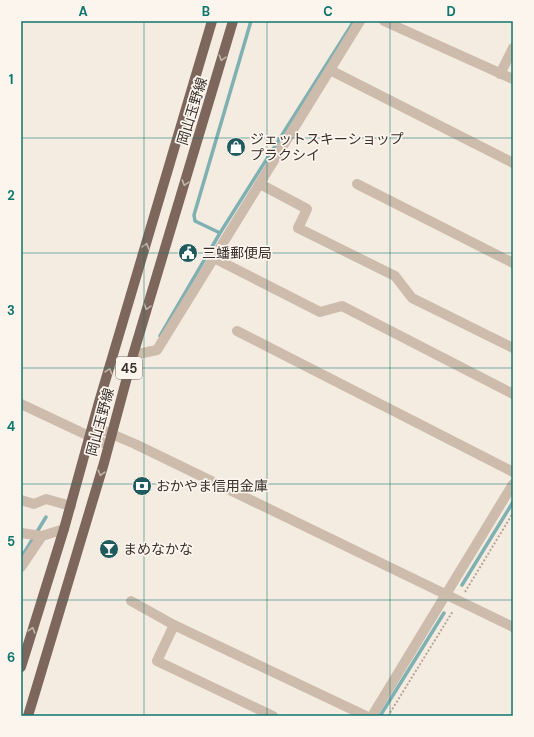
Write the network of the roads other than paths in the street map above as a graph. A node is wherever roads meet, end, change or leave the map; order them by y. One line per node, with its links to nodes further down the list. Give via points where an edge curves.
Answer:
1 (212, 21): 19 (main road, 岡山玉野線 / 45, one-way to 1)
2 (233, 21): 16 (main road, 岡山玉野線 / 45, one-way to 16)
3 (360, 21): 6 (street)
4 (384, 21): 7 (street)
5 (513, 48): 7 (street)
6 (330, 70): 9 (street); 10 (street)
7 (500, 74): 8 (street)
8 (513, 79)
9 (513, 163)
10 (260, 184): 12 (street); 15 (street, via 306,209 298,228 395,276 412,298)
11 (357, 184): 13 (street)
12 (214, 258): 16 (street, via 157,350); 17 (street, via 320,312 342,306)
13 (513, 263)
14 (237, 331): 23 (street)
15 (513, 348)
16 (133, 355): 20 (main road, 岡山玉野線 / 45)
17 (513, 394)
18 (21, 404): 21 (street)
19 (93, 426): 20 (street); 21 (main road, 岡山玉野線 / 45)
20 (111, 434): 22 (main road, 岡山玉野線 / 45); 30 (street)
21 (90, 437): 22 (street); 26 (main road, 岡山玉野線 / 45)
22 (108, 445): 35 (main road, 岡山玉野線 / 45, one-way to 35)
23 (513, 472)
24 (513, 484): 30 (street)
25 (21, 500): 26 (street, via 34,504 46,499)
26 (71, 506): 27 (main road, 岡山玉野線 / 45)
27 (64, 529): 28 (street); 34 (main road, 岡山玉野線 / 45, one-way to 27)
28 (32, 535): 29 (street)
29 (21, 567)
30 (446, 596): 33 (street); 38 (street)
31 (131, 600): 32 (street)
32 (174, 625): 36 (street, via 157,661); 37 (street)
33 (513, 627)
34 (21, 667)
35 (28, 716)
36 (273, 716)
37 (366, 716)
38 (372, 716)

